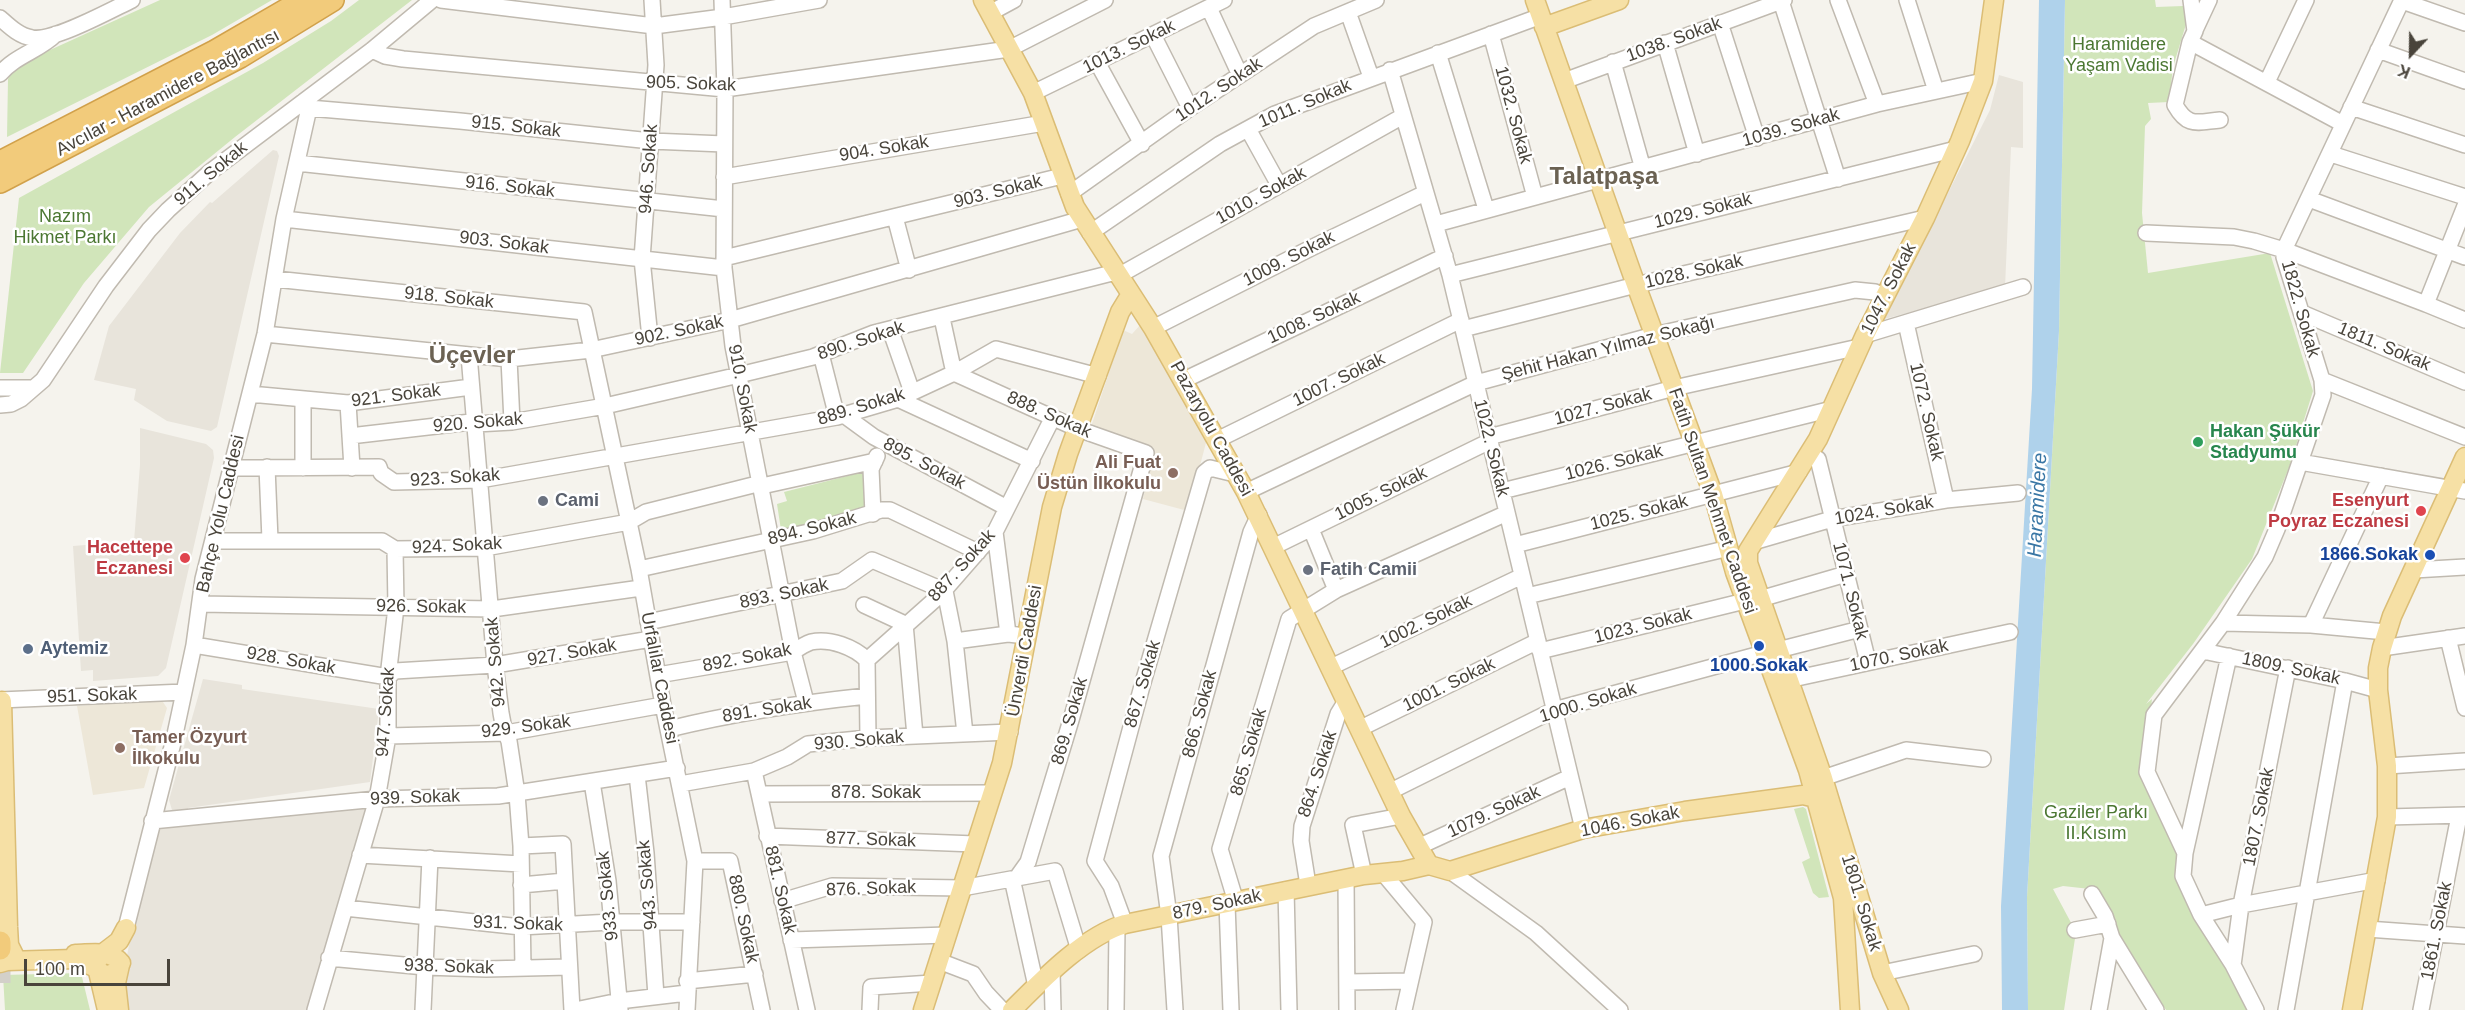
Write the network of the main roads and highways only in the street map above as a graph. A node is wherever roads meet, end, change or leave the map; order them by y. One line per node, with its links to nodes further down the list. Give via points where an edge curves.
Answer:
1 (303, 0): 7 (highway, Avcılar - Haramidere Bağlantısı, via 215,51)
2 (333, 0): 8 (highway, Avcılar - Haramidere Bağlantısı, via 230,62)
3 (1619, 0): 6 (main road)
4 (1994, 0): 12 (main road, 1047. Sokak, via 1983,81 1956,149 1809,455 1753,542)
5 (987, 6): 9 (main road, Pazaryolu Caddesi, via 1033,93 1070,194 1086,226)
6 (1540, 14): 13 (main road, Fatih Sultan Mehmet Caddesi, via 1730,548)
7 (0, 162)
8 (0, 182)
9 (1131, 294): 17 (main road, Pazaryolu Caddesi, via 1259,515 1389,792); 26 (main road, Ünverdi Caddesi, via 1120,312 1052,507 1017,635 1010,732)
10 (2465, 457): 11 (main road)
11 (2458, 491): 30 (main road, via 2414,570 2384,640 2378,690 2387,766 2387,818)
12 (1748, 563): 13 (main road, Fatih Sultan Mehmet Caddesi)
13 (1753, 600): 14 (main road, Fatih Sultan Mehmet Caddesi)
14 (1771, 652): 16 (main road, Fatih Sultan Mehmet Caddesi, via 1788,680); 16 (main road, Fatih Sultan Mehmet Caddesi, via 1808,770)
15 (1, 701): 19 (main road, via 9,927 9,945)
16 (1824, 793): 18 (main road, 1046. Sokak, via 1583,829); 22 (main road, 1801. Sokak); 23 (main road, Fatih Sultan Mehmet Caddesi, via 1843,898)
17 (1429, 865): 18 (main road, 879. Sokak); 27 (main road, 879. Sokak, via 1308,885 1121,925 1079,950)
18 (1450, 871)
19 (3, 953): 20 (main road)
20 (100, 963): 21 (main road, via 106,976); 21 (main road, Bahçe Yolu Caddesi, via 126,928); 24 (main road)
21 (119, 967): 25 (main road, Bahçe Yolu Caddesi)
22 (1882, 974): 28 (main road); 29 (main road, 1801. Sokak)
23 (1851, 1005)
24 (107, 1010)
25 (119, 1010)
26 (923, 1010)
27 (1012, 1010)
28 (1889, 1010)
29 (1899, 1010)
30 (2352, 1010)

